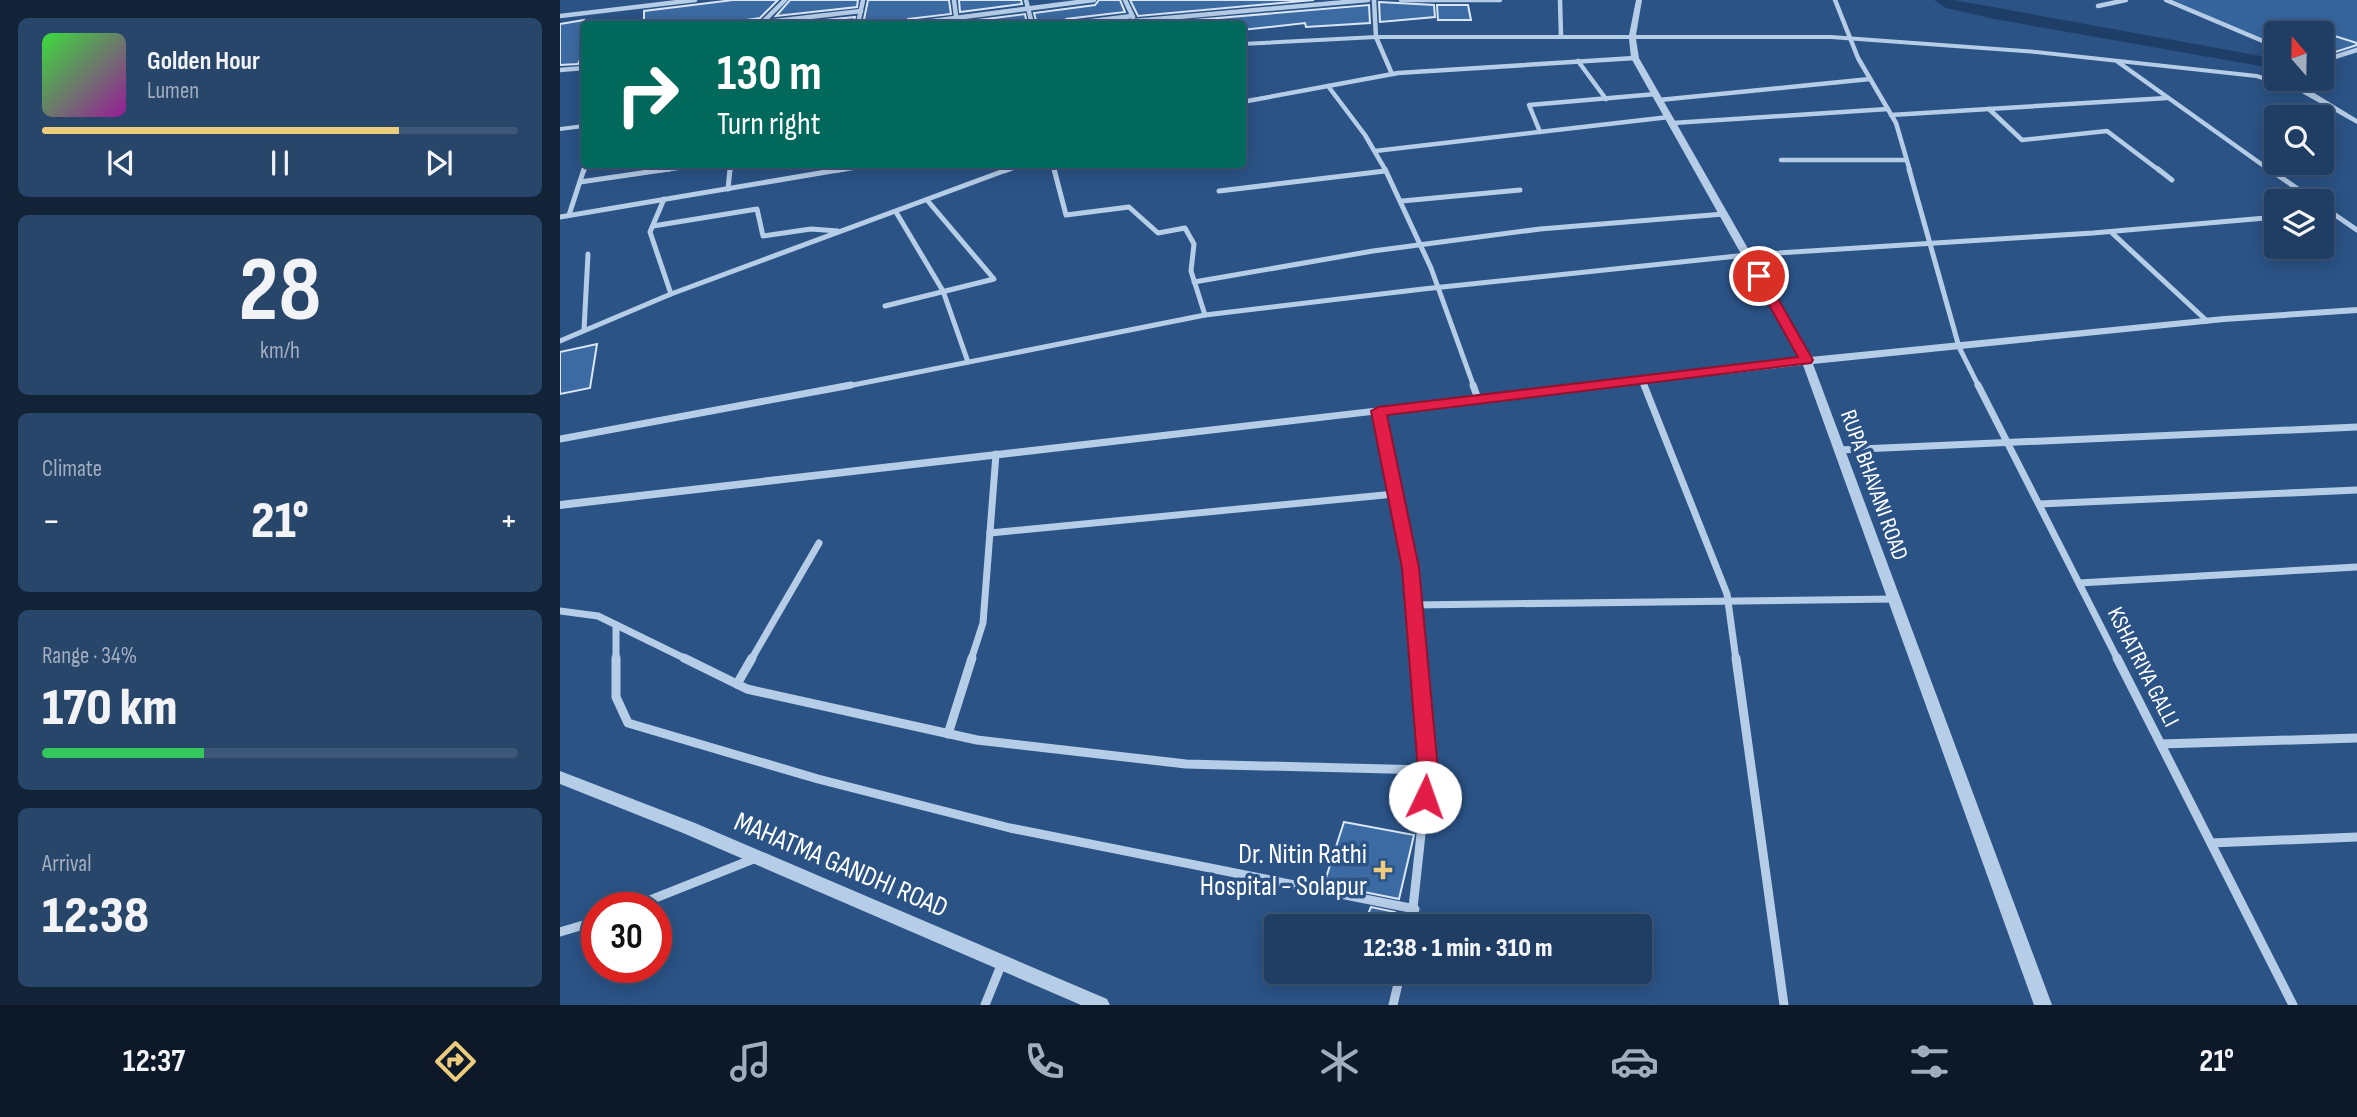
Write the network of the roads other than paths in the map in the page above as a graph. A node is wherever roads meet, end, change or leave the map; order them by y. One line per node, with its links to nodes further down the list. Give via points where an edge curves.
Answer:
1 (695, 0): 17 (street)
2 (785, 0): 24 (street)
3 (863, 0): 20 (street)
4 (954, 0): 22 (street)
5 (1026, 0): 19 (street)
6 (1094, 0): 19 (street)
7 (1125, 0): 23 (street)
8 (1368, 0): 23 (street)
9 (1374, 0): 32 (street)
10 (1401, 0): 11 (street)
11 (1500, 0)
12 (1560, 0): 30 (street)
13 (1639, 0): 31 (street, RUPA BHAVANI ROAD)
14 (1835, 0): 33 (street, KSHATRIYA GALLI)
15 (2126, 0): 18 (street)
16 (2166, 0): 34 (street)
17 (670, 1): 21 (street)
18 (2098, 6)
19 (1028, 9): 22 (street); 29 (street)
20 (861, 11): 25 (street); 26 (street)
21 (560, 16)
22 (956, 18): 27 (street); 28 (street)
23 (1134, 20)
24 (765, 21)
25 (785, 21)
26 (859, 21)
27 (932, 21)
28 (956, 21)
29 (1031, 21)
30 (1561, 36): 31 (street); 32 (street)
31 (1632, 36): 33 (street); 38 (street, RUPA BHAVANI ROAD)
32 (1376, 37): 35 (street); 43 (street)
33 (1850, 39): 40 (street); 45 (street, KSHATRIYA GALLI)
34 (2264, 41)
35 (1246, 44)
36 (2357, 50): 37 (street)
37 (2334, 57)
38 (1635, 58): 39 (street); 48 (street, RUPA BHAVANI ROAD)
39 (1578, 61): 43 (street); 49 (street)
40 (2118, 62): 44 (street); 50 (street)
41 (581, 68): 42 (street)
42 (560, 70)
43 (1392, 74): 46 (street)
44 (2264, 78)
45 (1870, 79): 48 (street); 52 (street, KSHATRIYA GALLI)
46 (1328, 86): 51 (street); 60 (street)
47 (2305, 91): 56 (street)
48 (1658, 97): 49 (street); 55 (street, RUPA BHAVANI ROAD)
49 (1606, 99): 59 (street, via 1529,105)
50 (2167, 99): 53 (street); 73 (street)
51 (1246, 101)
52 (1888, 109): 54 (street, KSHATRIYA GALLI); 55 (street)
53 (1989, 109): 54 (street); 70 (street, via 2022,140 2107,131)
54 (1891, 115): 62 (street, KSHATRIYA GALLI)
55 (1671, 120): 59 (street); 80 (street, RUPA BHAVANI ROAD)
56 (2357, 122)
57 (581, 126): 58 (street)
58 (560, 129)
59 (1540, 132): 60 (street)
60 (1375, 151): 69 (street)
61 (1780, 160): 62 (street)
62 (1906, 160): 89 (street, KSHATRIYA GALLI)
63 (585, 168): 71 (street)
64 (678, 168): 71 (street)
65 (731, 168): 72 (street)
66 (841, 168): 72 (street)
67 (1013, 168): 77 (street)
68 (1054, 168): 93 (street, via 1066,215 1129,207 1158,233 1185,228 1194,244)
69 (1385, 171): 75 (street); 78 (street)
70 (2172, 180)
71 (580, 182): 82 (street)
72 (728, 189): 76 (street)
73 (2298, 189)
74 (1520, 190): 78 (street)
75 (1219, 191)
76 (664, 199): 82 (street); 85 (street)
77 (927, 200): 79 (street); 95 (street, via 994,279)
78 (1402, 201): 90 (street)
79 (896, 212): 87 (street); 95 (street)
80 (1724, 214): 90 (street, via 1540,229); 92 (street, RUPA BHAVANI ROAD)
81 (2334, 214): 86 (street)
82 (569, 215): 83 (street)
83 (560, 217)
84 (2264, 218): 88 (street)
85 (653, 226): 87 (street, via 757,209 763,236 811,229); 96 (street, via 650,232)
86 (2357, 230)
87 (844, 231): 96 (street)
88 (2111, 232): 89 (street); 100 (street)
89 (1929, 243): 92 (street); 103 (street, KSHATRIYA GALLI)
90 (1420, 245): 93 (street); 94 (street)
91 (588, 254): 101 (street)
92 (1747, 255): 94 (street); 104 (street, RUPA BHAVANI ROAD)
93 (1194, 282): 99 (street)
94 (1438, 287): 99 (street); 107 (street)
95 (943, 291): 97 (street); 105 (street)
96 (671, 294): 101 (street)
97 (886, 306)
98 (2357, 310): 100 (street)
99 (1205, 315): 105 (street)
100 (2207, 321): 103 (street)
101 (584, 330): 102 (street)
102 (560, 341)
103 (1959, 347): 104 (street); 111 (street, KSHATRIYA GALLI)
104 (1807, 360): 106 (street); 112 (street, RUPA BHAVANI ROAD)
105 (968, 362): 110 (street)
106 (1642, 380): 107 (street); 123 (street)
107 (1478, 399): 108 (street)
108 (1378, 411): 113 (street); 115 (street)
109 (2357, 427): 111 (street)
110 (560, 439)
111 (2008, 444): 112 (street); 116 (street, KSHATRIYA GALLI)
112 (1839, 450): 122 (street, RUPA BHAVANI ROAD)
113 (996, 454): 117 (street); 118 (street)
114 (2357, 490): 116 (street)
115 (1395, 494): 118 (street); 124 (street)
116 (2039, 504): 121 (street, KSHATRIYA GALLI)
117 (560, 505)
118 (990, 533): 128 (street, via 983,623)
119 (819, 543): 127 (street)
120 (2357, 567): 121 (street)
121 (2079, 583): 130 (street, KSHATRIYA GALLI)
122 (1894, 599): 123 (street); 147 (street, RUPA BHAVANI ROAD)
123 (1728, 601): 124 (street); 146 (street)
124 (1414, 605): 131 (street)
125 (560, 611): 126 (street, via 598,616)
126 (616, 625): 127 (street); 137 (street, via 616,697 628,723 793,773 1010,828)
127 (737, 684): 128 (street)
128 (948, 734): 131 (street, via 1186,764)
129 (2357, 738): 130 (street)
130 (2161, 744): 134 (street, KSHATRIYA GALLI)
131 (1428, 770): 137 (street)
132 (560, 777): 135 (street, MAHATMA GANDHI ROAD)
133 (2357, 837): 134 (street)
134 (2211, 843): 148 (street, KSHATRIYA GALLI)
135 (757, 858): 136 (street); 141 (street, MAHATMA GANDHI ROAD)
136 (671, 892)
137 (1415, 909): 138 (street)
138 (1414, 914)
139 (581, 926): 140 (street)
140 (560, 932)
141 (1002, 962): 143 (street); 144 (street, MAHATMA GANDHI ROAD)
142 (1398, 984): 145 (street)
143 (985, 1005)
144 (1101, 1005)
145 (1393, 1005)
146 (1784, 1005)
147 (2043, 1005)
148 (2293, 1005)

